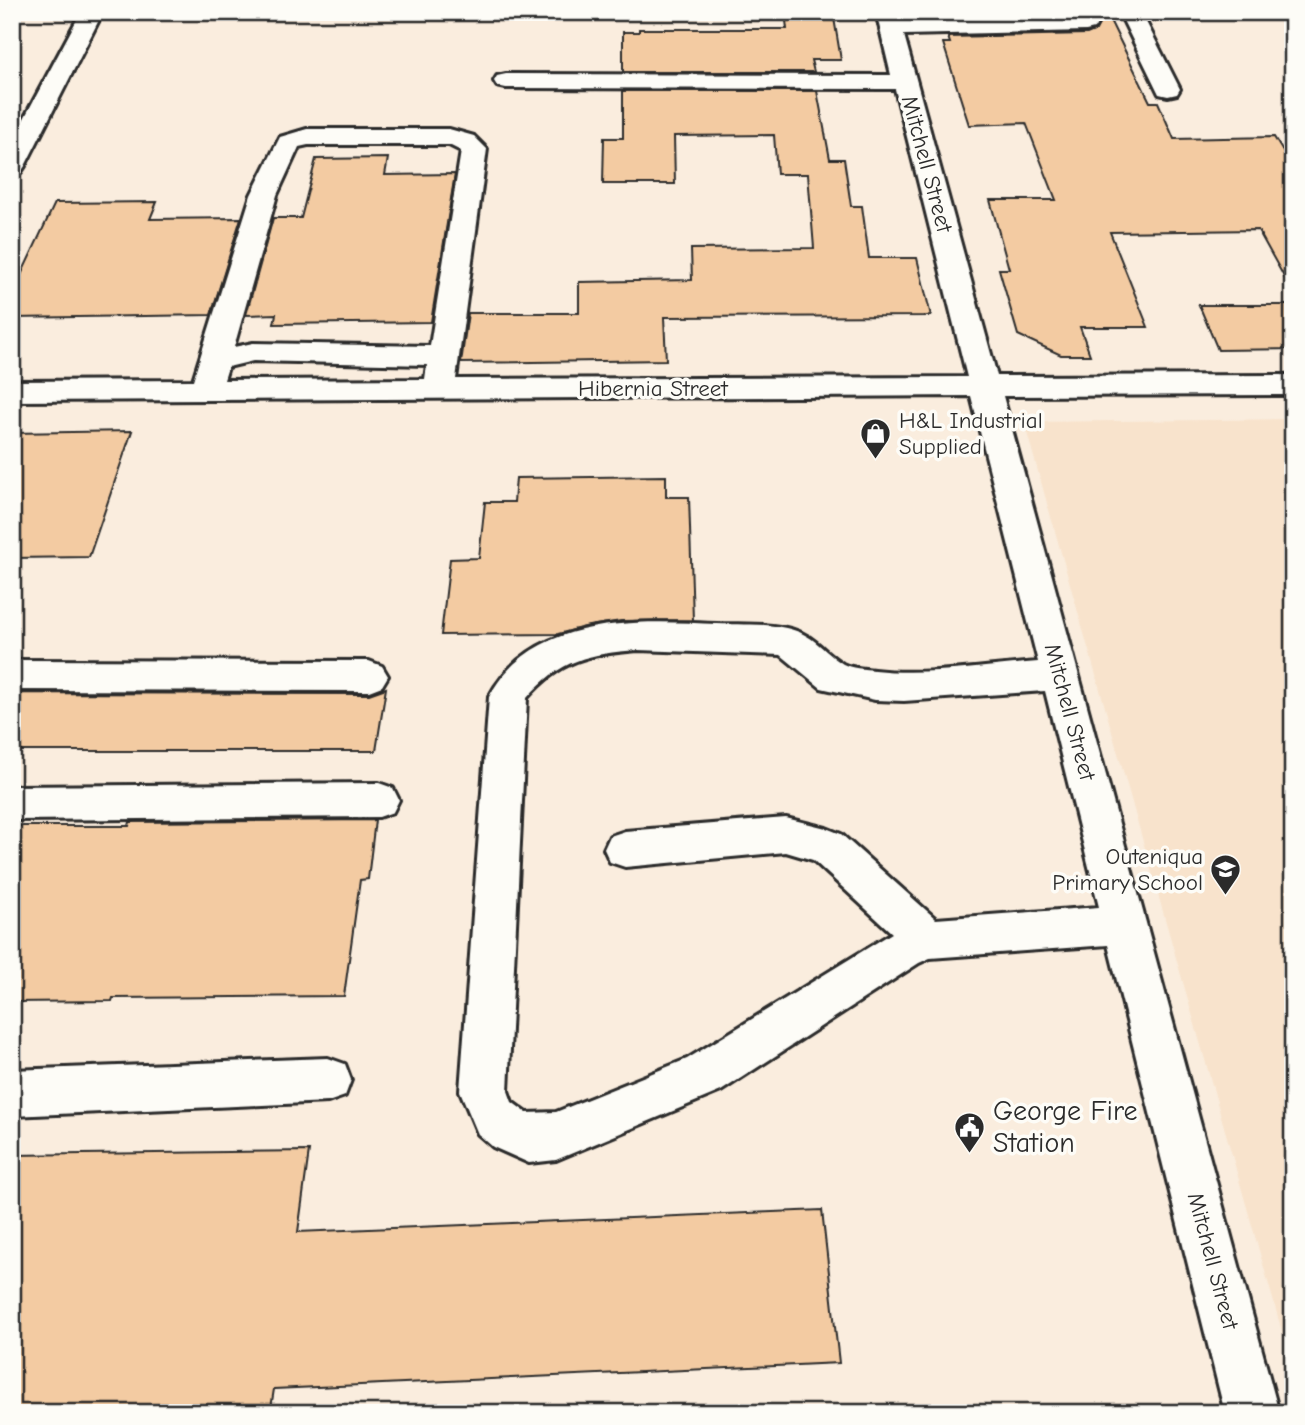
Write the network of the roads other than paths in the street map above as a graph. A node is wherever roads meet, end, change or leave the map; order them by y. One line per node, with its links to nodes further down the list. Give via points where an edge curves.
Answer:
1 (92, 12): 8 (street)
2 (1130, 12): 7 (street)
3 (889, 20): 4 (street); 6 (street, Mitchell Street)
4 (1086, 24)
5 (506, 81): 6 (street)
6 (905, 82): 12 (street, Mitchell Street)
7 (1168, 89)
8 (12, 166)
9 (443, 356): 10 (street, via 253,352); 10 (street, via 474,149 449,137 307,137 289,142 264,195); 13 (street)
10 (210, 376): 13 (street, Hibernia Street); 14 (street, Hibernia Street)
11 (1293, 385): 12 (street, Hibernia Street)
12 (986, 387): 13 (street, Hibernia Street); 15 (street, Mitchell Street)
13 (439, 389)
14 (12, 391)
15 (1060, 675): 21 (street, Mitchell Street); 22 (street, via 875,685 834,678 800,647 785,640 627,638 575,645 521,677 512,688 484,1091 495,1118 510,1130 529,1139 556,1136 704,1075 904,949)
16 (12, 676): 17 (street)
17 (369, 676)
18 (379, 800): 19 (street)
19 (12, 803)
20 (625, 849): 22 (street, via 786,835 810,840 825,846)
21 (1125, 924): 22 (street); 25 (street, Mitchell Street)
22 (928, 939)
23 (328, 1080): 24 (street)
24 (12, 1093)
25 (1252, 1413)

